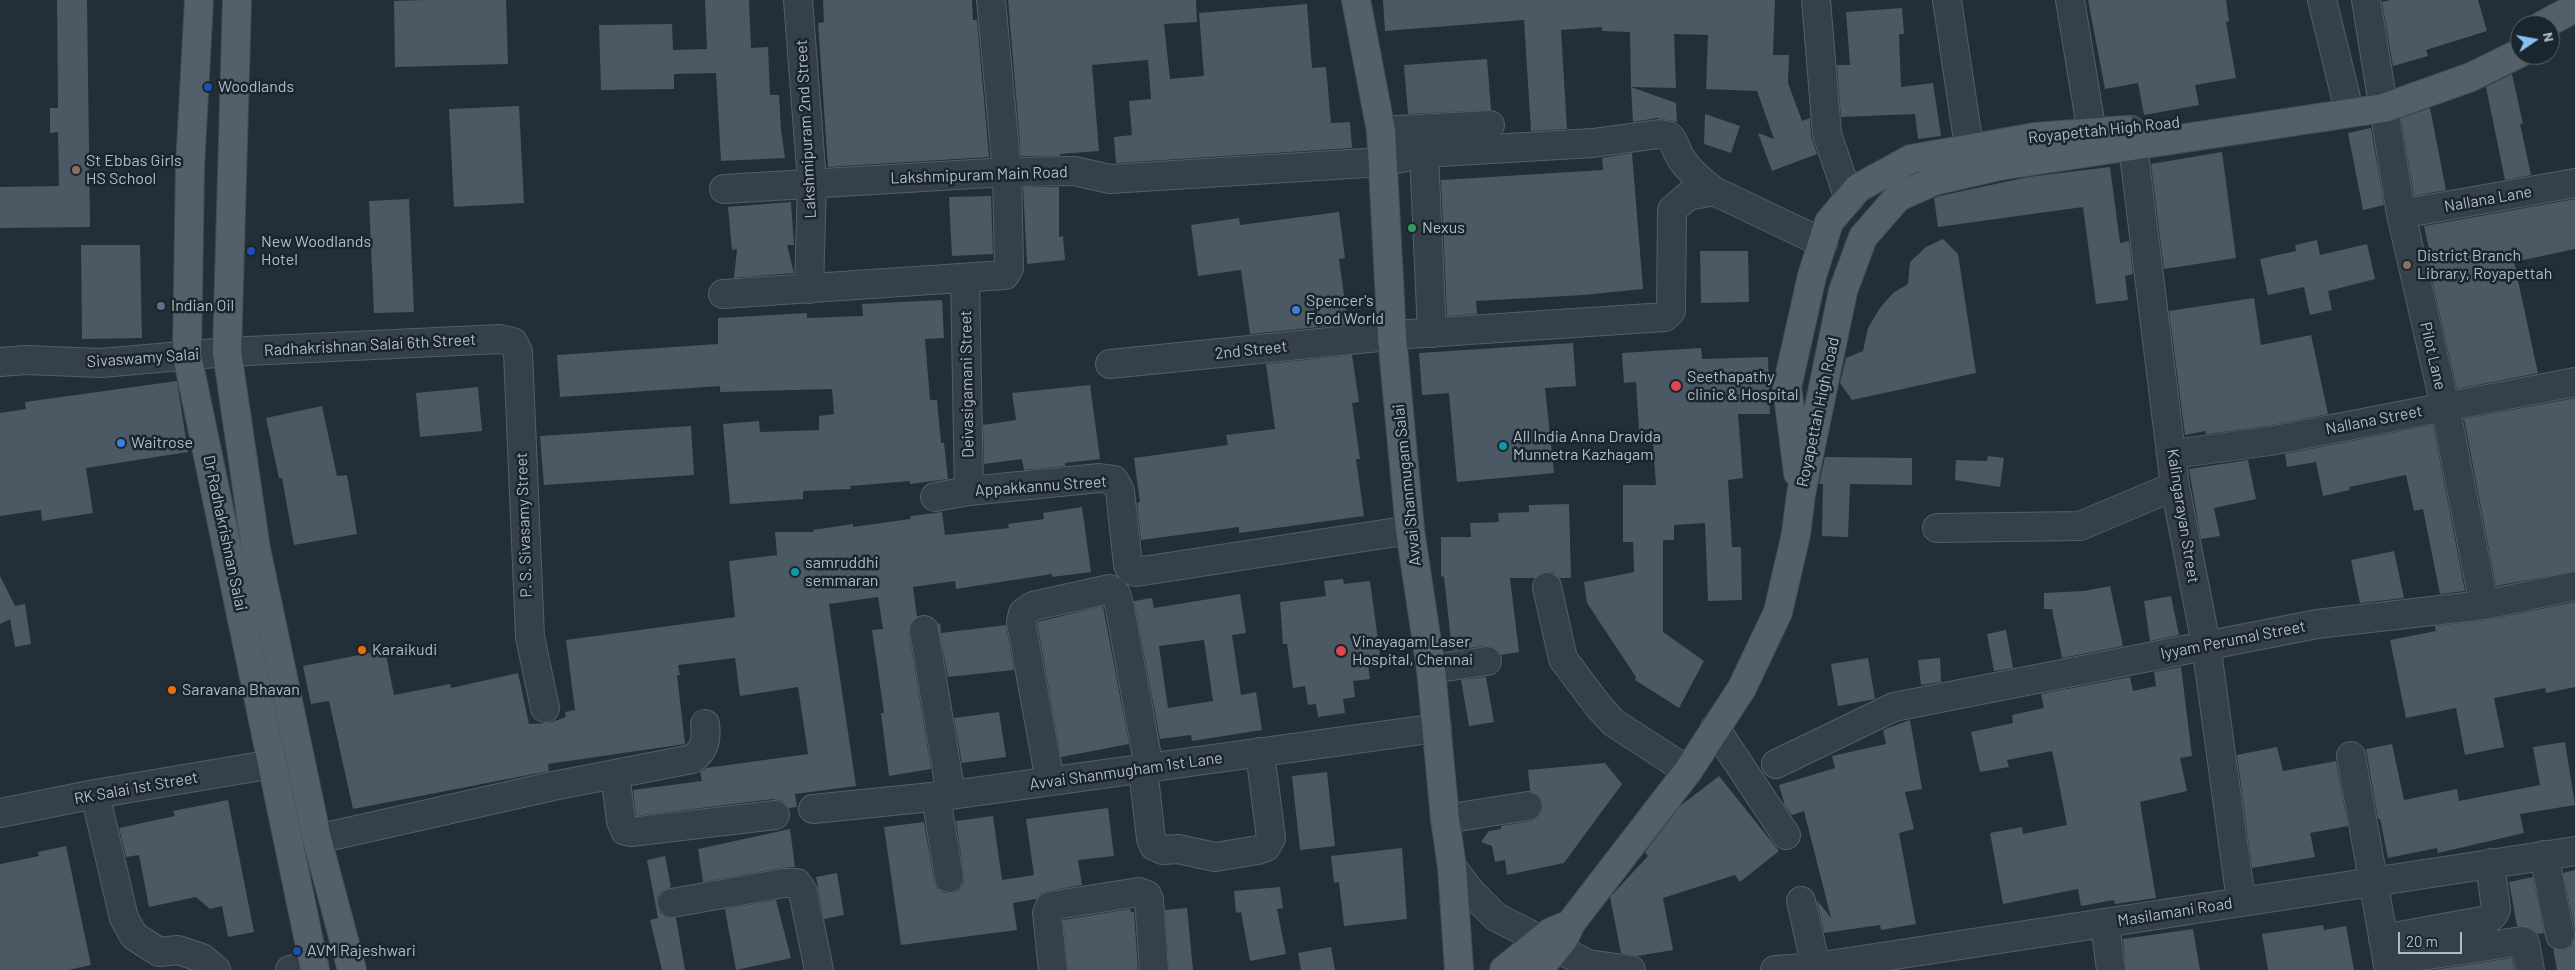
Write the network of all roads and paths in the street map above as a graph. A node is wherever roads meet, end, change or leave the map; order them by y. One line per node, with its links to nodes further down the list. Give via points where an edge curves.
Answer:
1 (199, 0): 41 (main road, Dr Radhakrishnan Salai, via 189,186)
2 (236, 0): 40 (main road, Dr Radhakrishnan Salai)
3 (798, 0): 27 (street, Lakshmipuram 2nd Street)
4 (991, 0): 26 (street)
5 (1356, 0): 20 (main road, Avvai Shanmugam Salai)
6 (1816, 0): 31 (street, via 1826,134)
7 (1947, 0): 23 (street)
8 (2070, 0): 21 (street)
9 (2322, 0): 18 (street)
10 (2366, 0): 17 (street, Pilot Lane)
11 (2575, 8): 12 (main road)
12 (2560, 16)
13 (2575, 26): 14 (main road)
14 (2560, 33)
15 (2510, 41): 17 (main road, Royapettah High Road, via 2457,69)
16 (2510, 58): 17 (main road, Royapettah High Road, via 2471,77)
17 (2381, 93): 18 (main road, Royapettah High Road); 22 (main road, Royapettah High Road); 32 (street, Pilot Lane)
18 (2346, 98): 22 (main road, Royapettah High Road)
19 (1490, 125): 20 (street)
20 (1381, 130): 25 (main road, Avvai Shanmugam Salai)
21 (2092, 133): 22 (main road, Royapettah High Road); 23 (main road, Royapettah High Road)
22 (2132, 138): 46 (street, Kalingarayan Street); 49 (main road, Royapettah High Road, via 1934,181 1898,197 1862,237 1843,291)
23 (1969, 147): 31 (main road, Royapettah High Road, via 1911,159 1858,188)
24 (1424, 153): 25 (street, Lakshmipuram Main Road); 30 (street, Lakshmipuram Main Road, via 1593,143 1659,134 1669,136 1675,142 1680,158); 37 (street)
25 (1383, 162): 26 (street, Lakshmipuram Main Road, via 1110,179 1074,170); 38 (main road, Avvai Shanmugam Salai)
26 (1007, 172): 27 (street, Lakshmipuram Main Road); 34 (street, via 1009,268 1005,275 999,277)
27 (812, 182): 29 (street, Lakshmipuram Main Road); 35 (street, Lakshmipuram 2nd Street)
28 (2575, 183): 32 (street, Nallana Lane)
29 (724, 189)
30 (1714, 191): 33 (street, Lakshmipuram Main Road); 37 (street, 2nd Street, via 1688,196 1672,210 1671,312 1665,317)
31 (1849, 199): 33 (main road, Royapettah High Road, via 1830,222)
32 (2401, 214): 45 (street, Pilot Lane)
33 (1823, 243): 49 (main road, Royapettah High Road, via 1812,276 1787,387)
34 (965, 278): 35 (street); 48 (street, Deivasigamani Street)
35 (810, 289): 36 (street)
36 (723, 294)
37 (1432, 333): 38 (street, 2nd Street)
38 (1392, 337): 43 (street, 2nd Street); 52 (main road, Avvai Shanmugam Salai)
39 (514, 342): 40 (street, Radhakrishnan Salai 6th Street, via 500,339); 60 (street, P. S. Sivasamy Street, via 518,352 530,637)
40 (227, 352): 41 (street, Sivaswamy Salai); 80 (main road, Dr Radhakrishnan Salai, via 256,549)
41 (188, 355): 42 (street, Sivaswamy Salai, via 101,363); 66 (main road, Dr Radhakrishnan Salai)
42 (0, 362)
43 (1110, 364)
44 (2575, 382): 45 (street, Nallana Street)
45 (2445, 406): 46 (street, Nallana Street, via 2270,441); 55 (street, Pilot Lane)
46 (2173, 454): 47 (street, Kalingarayan Street)
47 (2175, 486): 51 (street, via 2080,526); 57 (street, Kalingarayan Street)
48 (969, 491): 50 (street, Appakkannu Street); 52 (street, Appakkannu Street, via 1100,478 1114,480 1120,491 1128,565 1131,570 1142,572)
49 (1801, 494): 63 (main road, via 1796,534 1778,612 1742,688)
50 (935, 497)
51 (1937, 528)
52 (1410, 530): 59 (main road, Avvai Shanmugam Salai)
53 (2575, 586): 55 (street, Iyyam Perumal Street)
54 (1548, 587): 69 (street, via 1564,659 1600,707 1614,723)
55 (2484, 604): 57 (street, Iyyam Perumal Street, via 2317,624)
56 (924, 630): 73 (street)
57 (2206, 644): 67 (street, Iyyam Perumal Street, via 1894,706); 88 (street, Kalingarayan Street)
58 (1487, 661): 59 (street)
59 (1431, 669): 62 (main road, Avvai Shanmugam Salai)
60 (545, 708)
61 (705, 724): 70 (street, via 707,736 704,746 692,759)
62 (1437, 728): 64 (street, Avvai Shanmugham 1st Lane); 78 (main road, Avvai Shanmugam Salai)
63 (1715, 728): 69 (main road); 79 (street)
64 (1260, 752): 68 (street, Avvai Shanmugham 1st Lane); 68 (street, via 1271,838 1266,847 1258,850 1215,857 1178,848 1162,850 1154,846)
65 (2351, 756): 86 (street)
66 (273, 764): 72 (street, RK Salai 1st Street); 94 (main road, Dr Radhakrishnan Salai)
67 (1776, 764)
68 (1146, 769): 71 (street, Avvai Shanmugham 1st Lane); 71 (street, via 1120,608 1116,594 1110,589 1033,606 1024,613 1021,622)
69 (1688, 771): 92 (main road, via 1572,923)
70 (615, 774): 77 (street, via 625,831); 80 (street)
71 (1050, 781): 73 (street, Avvai Shanmugham 1st Lane)
72 (95, 794): 76 (street, RK Salai 1st Street); 96 (street, via 124,918 134,936 159,952 178,950 202,958)
73 (943, 795): 75 (street, Avvai Shanmugham 1st Lane); 85 (street)
74 (1528, 806): 78 (street)
75 (814, 809)
76 (0, 813)
77 (775, 815)
78 (1445, 819): 84 (main road, Avvai Shanmugam Salai)
79 (1786, 835)
80 (317, 839): 97 (main road, Dr Radhakrishnan Salai)
81 (2575, 851): 82 (street, Masilamani Road)
82 (2544, 856): 83 (street, Masilamani Road); 91 (street)
83 (2490, 863): 86 (street, Masilamani Road); 93 (street, via 2496,909 2493,915)
84 (1452, 867): 92 (street, via 1496,917); 101 (main road, Avvai Shanmugam Salai)
85 (949, 878)
86 (2372, 881): 88 (street, Masilamani Road); 93 (street)
87 (1801, 901): 95 (street)
88 (2241, 901): 90 (street, Masilamani Road)
89 (672, 903): 98 (street, via 797,883 803,892)
90 (2105, 923): 95 (street, Masilamani Road); 106 (street)
91 (2560, 935)
92 (1550, 943): 102 (main road); 103 (main road); 104 (street, via 1588,964)
93 (2386, 957): 107 (street, via 2522,941)
94 (306, 968)
95 (1810, 968): 105 (street, Masilamani Road)
96 (216, 970)
97 (352, 970)
98 (819, 970)
99 (1053, 970): 100 (street, via 1050,906 1140,892 1149,899)
100 (1154, 970)
101 (1460, 970)
102 (1504, 970)
103 (1538, 970)
104 (1631, 970)
105 (1776, 970)
106 (2111, 970)
107 (2530, 970)

